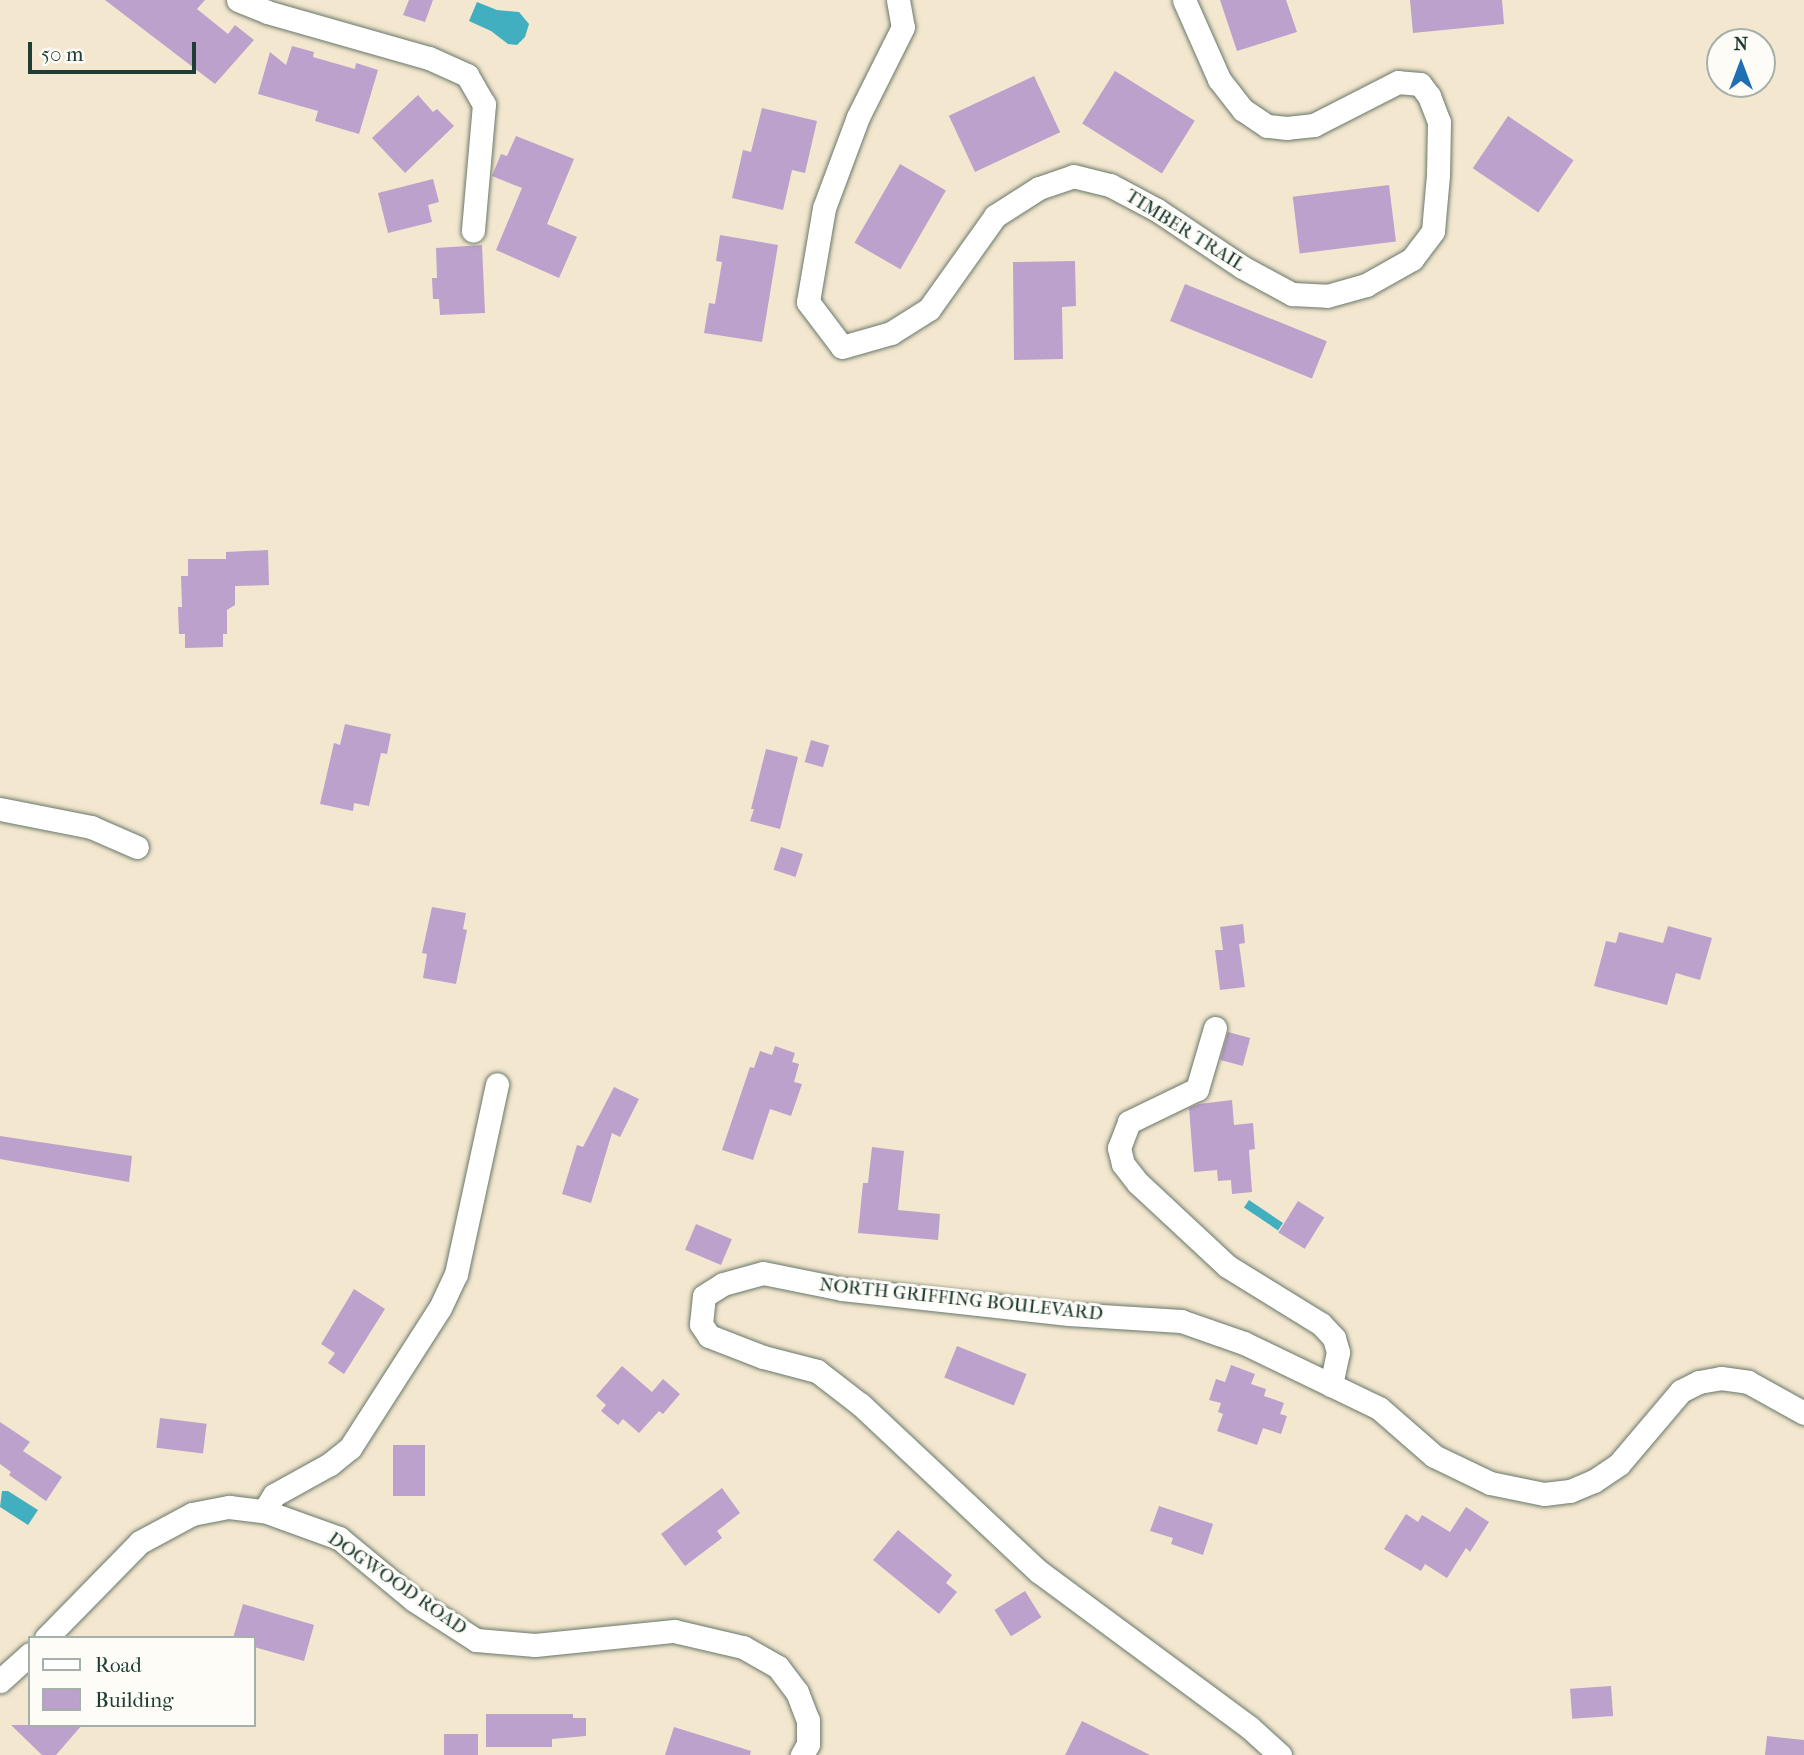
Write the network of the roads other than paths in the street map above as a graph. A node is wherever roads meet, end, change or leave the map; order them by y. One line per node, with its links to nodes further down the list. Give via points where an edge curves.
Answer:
1 (239, 0): 4 (street, via 429,58 467,75 484,104)
2 (898, 0): 3 (street, TIMBER TRAIL, via 903,27 858,117 824,208 808,302 842,346 891,333 929,309 995,216 1039,188 1073,176 1110,184 1292,294 1326,296 1366,285 1412,259 1433,231 1438,175 1439,122 1420,83 1398,82 1314,125 1267,126 1243,110 1219,79)
3 (1184, 0)
4 (472, 231)
5 (0, 809): 6 (street, via 91,827)
6 (137, 848)
7 (1215, 1028): 9 (street, via 1197,1089 1129,1122 1119,1147 1124,1164 1138,1184 1227,1266 1321,1324 1334,1338 1338,1352)
8 (497, 1084): 11 (street, via 456,1274 440,1308 350,1448 274,1495)
9 (1331, 1385): 10 (street, NORTH GRIFFING BOULEVARD, via 1379,1408 1434,1456 1490,1483 1544,1494 1570,1491 1619,1464 1681,1391 1699,1382 1721,1378 1748,1382); 16 (street, NORTH GRIFFING BOULEVARD, via 1244,1343 1181,1321 1069,1314 842,1289 763,1273 723,1284 704,1296 701,1324 709,1336 817,1371 861,1405 1038,1572 1249,1727)
10 (1804, 1413)
11 (264, 1511): 12 (street, DOGWOOD ROAD, via 229,1507 191,1514 140,1542); 15 (street, DOGWOOD ROAD, via 339,1538 414,1600 476,1640 534,1645 674,1631 743,1647 778,1667 797,1692 808,1720 808,1744)
12 (48, 1636)
13 (28, 1656): 14 (street)
14 (0, 1681)
15 (802, 1755)
16 (1280, 1755)

